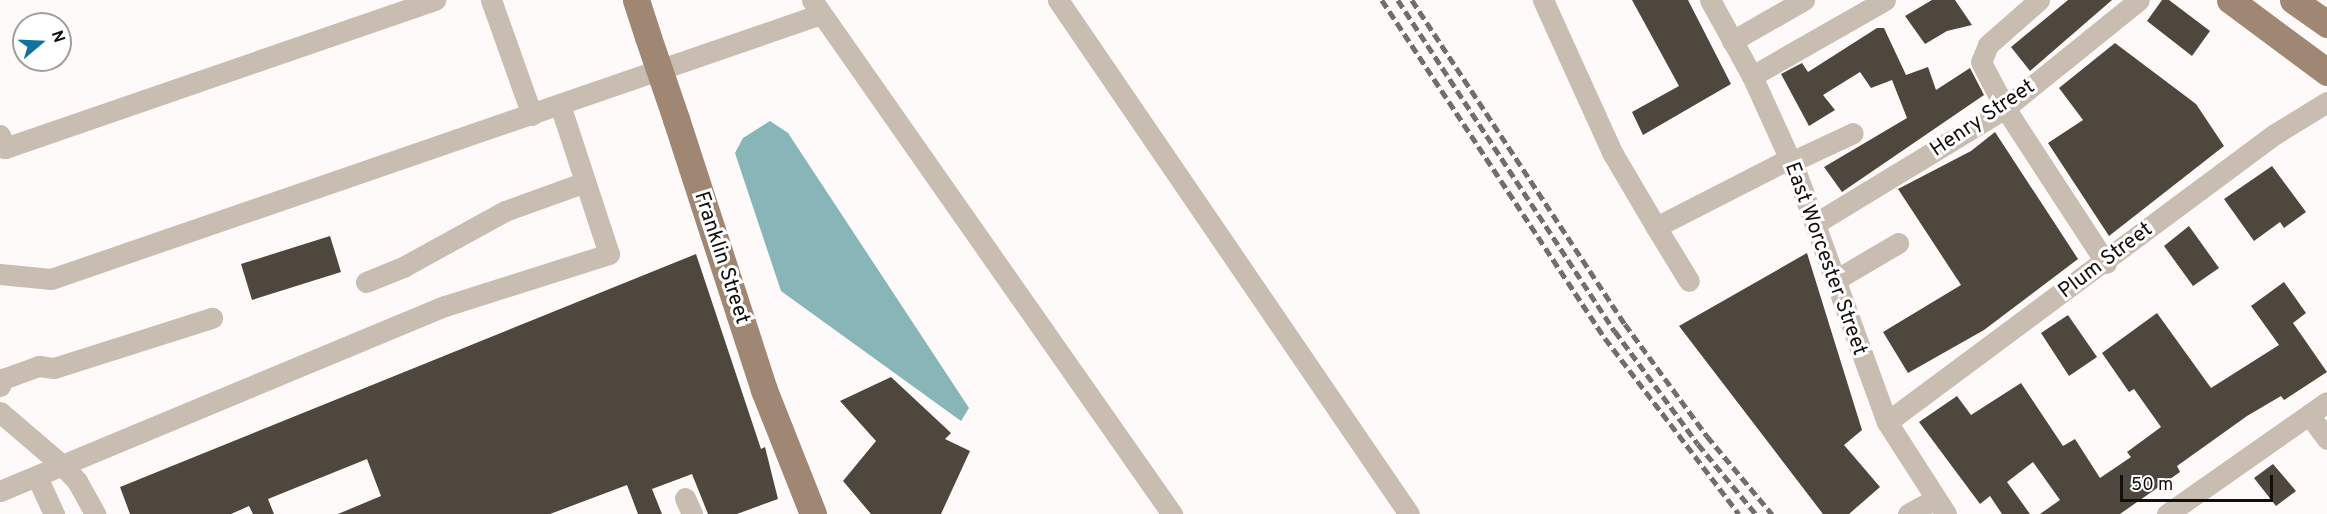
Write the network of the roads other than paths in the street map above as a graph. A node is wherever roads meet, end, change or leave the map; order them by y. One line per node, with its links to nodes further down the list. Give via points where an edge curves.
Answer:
1 (435, 0): 23 (street, via 5,148)
2 (491, 0): 21 (street)
3 (636, 0): 47 (main road, Franklin Street, bridge, via 764,390)
4 (1059, 0): 49 (street)
5 (1544, 0): 27 (street, via 1613,154)
6 (1710, 0): 15 (street, East Worcester Street)
7 (1804, 0): 15 (street)
8 (2039, 0): 20 (street, via 2010,22 1983,52 1985,73)
9 (2139, 0): 20 (street, Henry Street)
10 (2230, 0): 16 (main road)
11 (2293, 0): 14 (main road)
12 (1880, 1): 17 (street)
13 (817, 7): 19 (street); 48 (street)
14 (2327, 24)
15 (1732, 41): 17 (street, East Worcester Street)
16 (2327, 72)
17 (1752, 76): 24 (street, East Worcester Street)
18 (2327, 102): 29 (street, Plum Street, via 2275,134)
19 (560, 105): 21 (street); 25 (street)
20 (2005, 108): 26 (street, Henry Street); 29 (street)
21 (532, 115): 30 (street, via 51,279)
22 (1853, 133): 24 (street)
23 (0, 135)
24 (1790, 160): 26 (street, East Worcester Street); 27 (street)
25 (585, 182): 33 (street, via 505,211 403,267); 41 (street, via 609,254 445,306)
26 (1816, 223): 31 (street, East Worcester Street)
27 (1656, 226): 32 (street)
28 (1898, 243): 31 (street)
29 (2110, 260): 39 (street, Plum Street)
30 (0, 274)
31 (1837, 279): 39 (street, East Worcester Street, via 1869,380)
32 (1689, 281)
33 (366, 282)
34 (212, 318): 35 (street, via 54,368 44,378 13,390)
35 (0, 387)
36 (2327, 402): 38 (street)
37 (0, 412): 41 (street)
38 (2309, 415): 40 (street); 51 (street)
39 (1887, 422): 44 (street, East Worcester Street)
40 (2327, 439)
41 (63, 466): 42 (street); 46 (street, via 77,481)
42 (37, 477): 43 (street); 45 (street)
43 (0, 491)
44 (1941, 506): 50 (street)
45 (54, 514)
46 (95, 514)
47 (813, 514)
48 (1172, 514)
49 (1409, 514)
50 (1908, 514)
51 (2167, 514)

